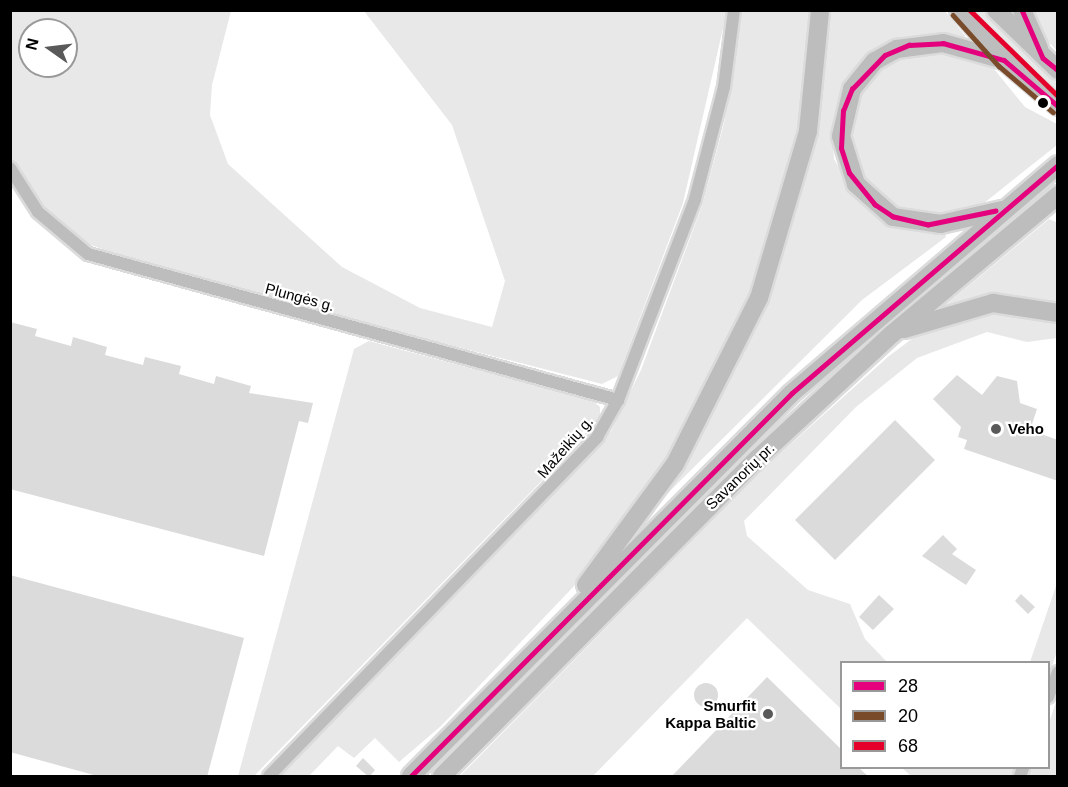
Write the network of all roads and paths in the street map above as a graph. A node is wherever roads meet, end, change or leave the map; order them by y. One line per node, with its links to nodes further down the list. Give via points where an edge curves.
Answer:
1 (734, 10): 16 (street, Mažeikių g., via 706,166)
2 (820, 10): 17 (highway, via 800,167 744,334 675,464)
3 (959, 10): 7 (highway)
4 (996, 10): 6 (highway)
5 (1022, 10): 6 (highway)
6 (1043, 58): 8 (highway)
7 (1004, 60): 9 (highway); 13 (highway, via 943,43 897,49 875,61 852,89 841,136 856,184 893,217 941,224)
8 (1058, 69)
9 (1058, 106)
10 (1058, 165): 13 (highway, Savanorių pr.)
11 (10, 168): 16 (street, Plungės g., via 38,212 88,254)
12 (1058, 195): 15 (highway, Savanorių pr.)
13 (1007, 208): 17 (highway, Savanorių pr., via 792,393)
14 (1058, 313): 15 (highway, via 993,303)
15 (891, 334): 20 (highway, Savanorių pr., via 692,523)
16 (618, 400): 21 (street, Mažeikių g., via 585,451)
17 (539, 646): 22 (highway, Savanorių pr.)
18 (1058, 672): 19 (street)
19 (1050, 692)
20 (449, 773)
21 (269, 777)
22 (411, 777)

